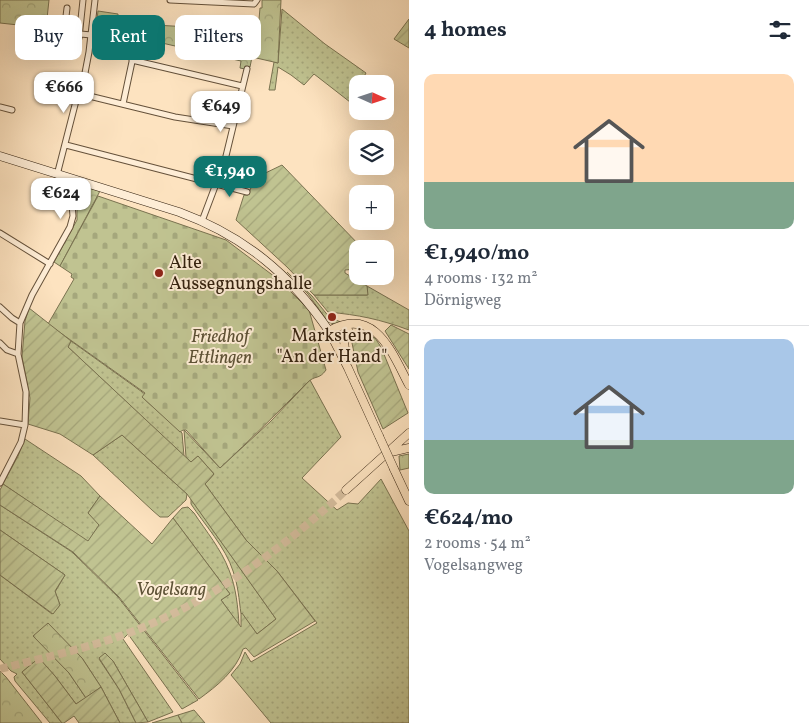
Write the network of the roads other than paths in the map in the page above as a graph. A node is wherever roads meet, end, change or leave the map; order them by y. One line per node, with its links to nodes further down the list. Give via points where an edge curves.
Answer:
1 (83, 0): 7 (street)
2 (95, 0): 8 (street)
3 (170, 0): 4 (street, via 254,4)
4 (257, 1)
5 (67, 8): 6 (street)
6 (66, 15)
7 (82, 15)
8 (91, 35): 9 (street); 13 (street)
9 (82, 36)
10 (132, 60): 12 (street); 14 (street)
11 (247, 69): 12 (street)
12 (242, 86): 17 (street)
13 (81, 94): 14 (street); 18 (street, via 77,97)
14 (123, 104): 17 (street, via 175,117)
15 (0, 107): 16 (street)
16 (12, 110)
17 (233, 126): 22 (street)
18 (66, 145): 20 (street); 22 (street)
19 (0, 156): 20 (main road)
20 (58, 174): 21 (main road)
21 (70, 179): 24 (main road); 26 (street, via 73,216)
22 (217, 184): 23 (street); 24 (street)
23 (247, 192)
24 (202, 221): 31 (main road, via 245,245 276,268 303,296)
25 (0, 233): 26 (street)
26 (50, 264): 28 (street)
27 (0, 307): 28 (street)
28 (20, 323): 33 (street)
29 (364, 326): 30 (main road); 31 (main road, via 344,324); 35 (main road, via 377,332 387,344)
30 (348, 330): 31 (main road); 34 (main road, via 344,341)
31 (331, 334): 34 (main road)
32 (0, 343): 33 (street)
33 (18, 354): 37 (street, via 26,392)
34 (348, 368): 43 (main road, bridge)
35 (409, 385)
36 (0, 421): 37 (street)
37 (25, 425): 41 (street, via 21,442)
38 (409, 433): 40 (main road)
39 (409, 448): 40 (main road)
40 (387, 453): 42 (main road)
41 (0, 483)
42 (346, 490)
43 (409, 501)

